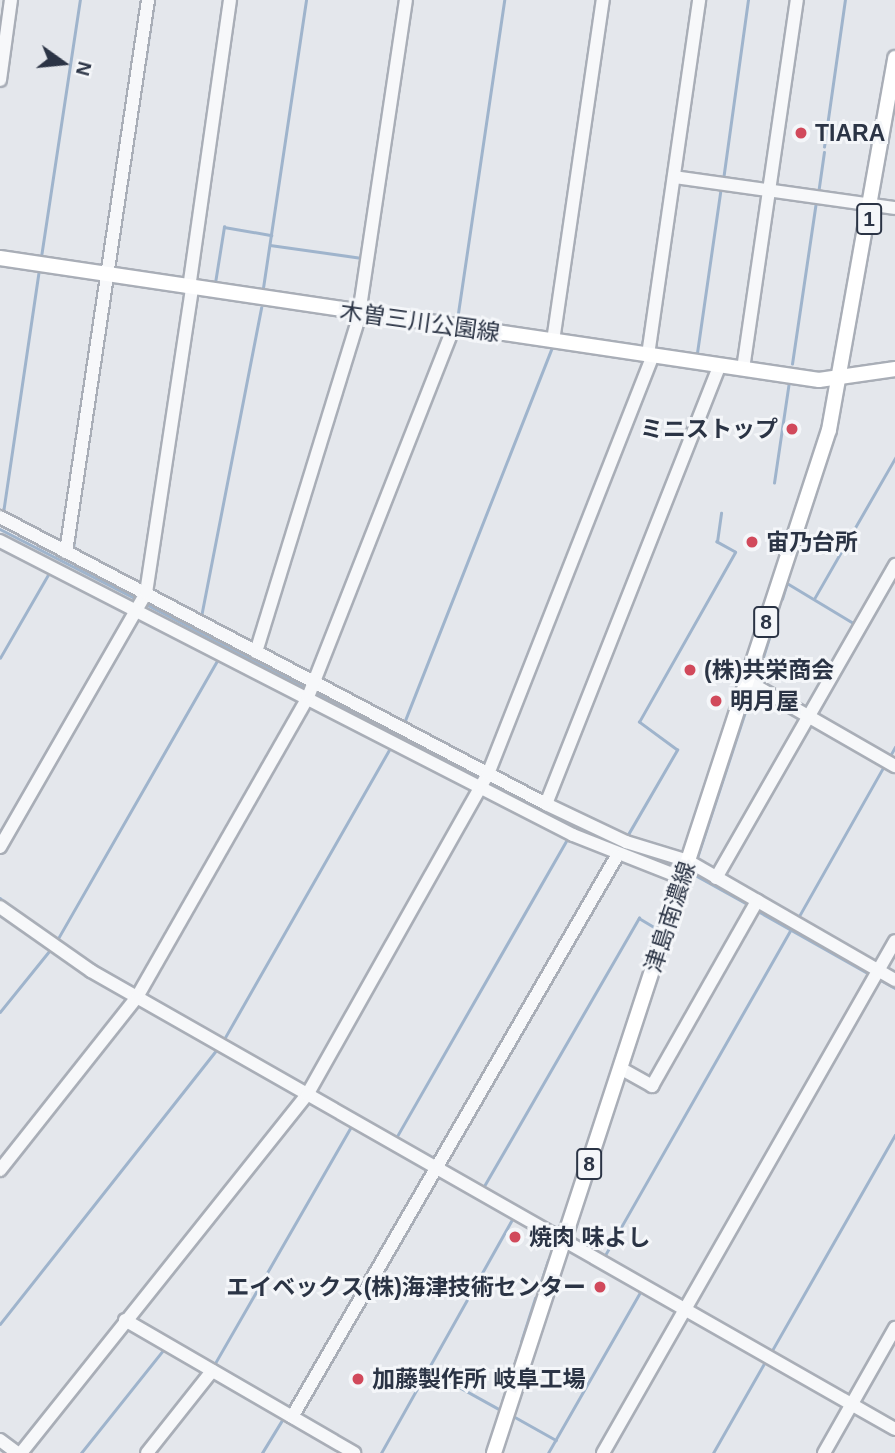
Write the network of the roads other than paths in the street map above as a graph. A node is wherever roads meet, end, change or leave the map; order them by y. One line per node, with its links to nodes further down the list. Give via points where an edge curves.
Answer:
1 (11, 0): 9 (street)
2 (148, 0): 15 (street)
3 (230, 0): 16 (street)
4 (405, 0): 17 (street)
5 (603, 0): 19 (street)
6 (699, 0): 10 (street)
7 (797, 0): 11 (street)
8 (895, 58): 12 (main road, 1)
9 (0, 80)
10 (674, 177): 11 (street); 20 (street)
11 (769, 189): 12 (street); 22 (street)
12 (871, 204): 13 (street); 24 (main road, 1)
13 (895, 208)
14 (0, 258): 15 (main road, 木曽三川公園線)
15 (108, 276): 16 (main road, 木曽三川公園線); 27 (street)
16 (190, 288): 17 (main road, 木曽三川公園線); 29 (street)
17 (359, 314): 18 (main road, 木曽三川公園線); 30 (street)
18 (454, 326): 19 (main road, 木曽三川公園線); 32 (street)
19 (553, 341): 20 (main road, 木曽三川公園線)
20 (650, 355): 21 (main road, 木曽三川公園線); 35 (street)
21 (719, 366): 22 (main road, 木曽三川公園線); 36 (street)
22 (743, 369): 24 (main road, 木曽三川公園線)
23 (895, 369): 24 (main road, 木曽三川公園線)
24 (841, 380): 31 (main road, 津島南濃線 / 8)
25 (0, 517): 27 (street)
26 (0, 541): 29 (street)
27 (66, 552): 29 (street)
28 (895, 565): 33 (street)
29 (141, 601): 30 (street); 32 (street); 37 (street)
30 (256, 652): 32 (street)
31 (747, 681): 33 (street); 39 (main road, 津島南濃線 / 8)
32 (312, 690): 35 (street); 46 (street)
33 (809, 716): 34 (street); 40 (street)
34 (895, 766)
35 (485, 781): 36 (street); 38 (street); 48 (street)
36 (546, 804): 39 (street)
37 (0, 847)
38 (617, 856): 39 (street); 49 (street)
39 (685, 869): 40 (street); 47 (main road, 津島南濃線 / 8)
40 (716, 878): 41 (street)
41 (754, 905): 44 (street); 47 (street, via 652,1086)
42 (0, 907): 46 (street)
43 (895, 941): 44 (street)
44 (876, 974): 45 (street); 52 (street)
45 (895, 980)
46 (137, 997): 48 (street); 50 (street)
47 (620, 1068): 51 (main road, 津島南濃線 / 8)
48 (307, 1095): 49 (street); 53 (street)
49 (438, 1169): 51 (street); 57 (street)
50 (0, 1170)
51 (564, 1241): 52 (street); 63 (main road, 津島南濃線 / 8)
52 (685, 1309): 56 (street); 64 (street)
53 (125, 1320): 55 (street); 60 (street)
54 (895, 1328): 56 (street)
55 (212, 1371): 57 (street); 61 (street)
56 (851, 1405): 58 (street); 65 (street)
57 (292, 1417): 62 (street)
58 (895, 1429)
59 (0, 1440): 60 (street)
60 (19, 1453)
61 (147, 1453)
62 (354, 1453)
63 (494, 1453)
64 (603, 1453)
65 (824, 1453)

